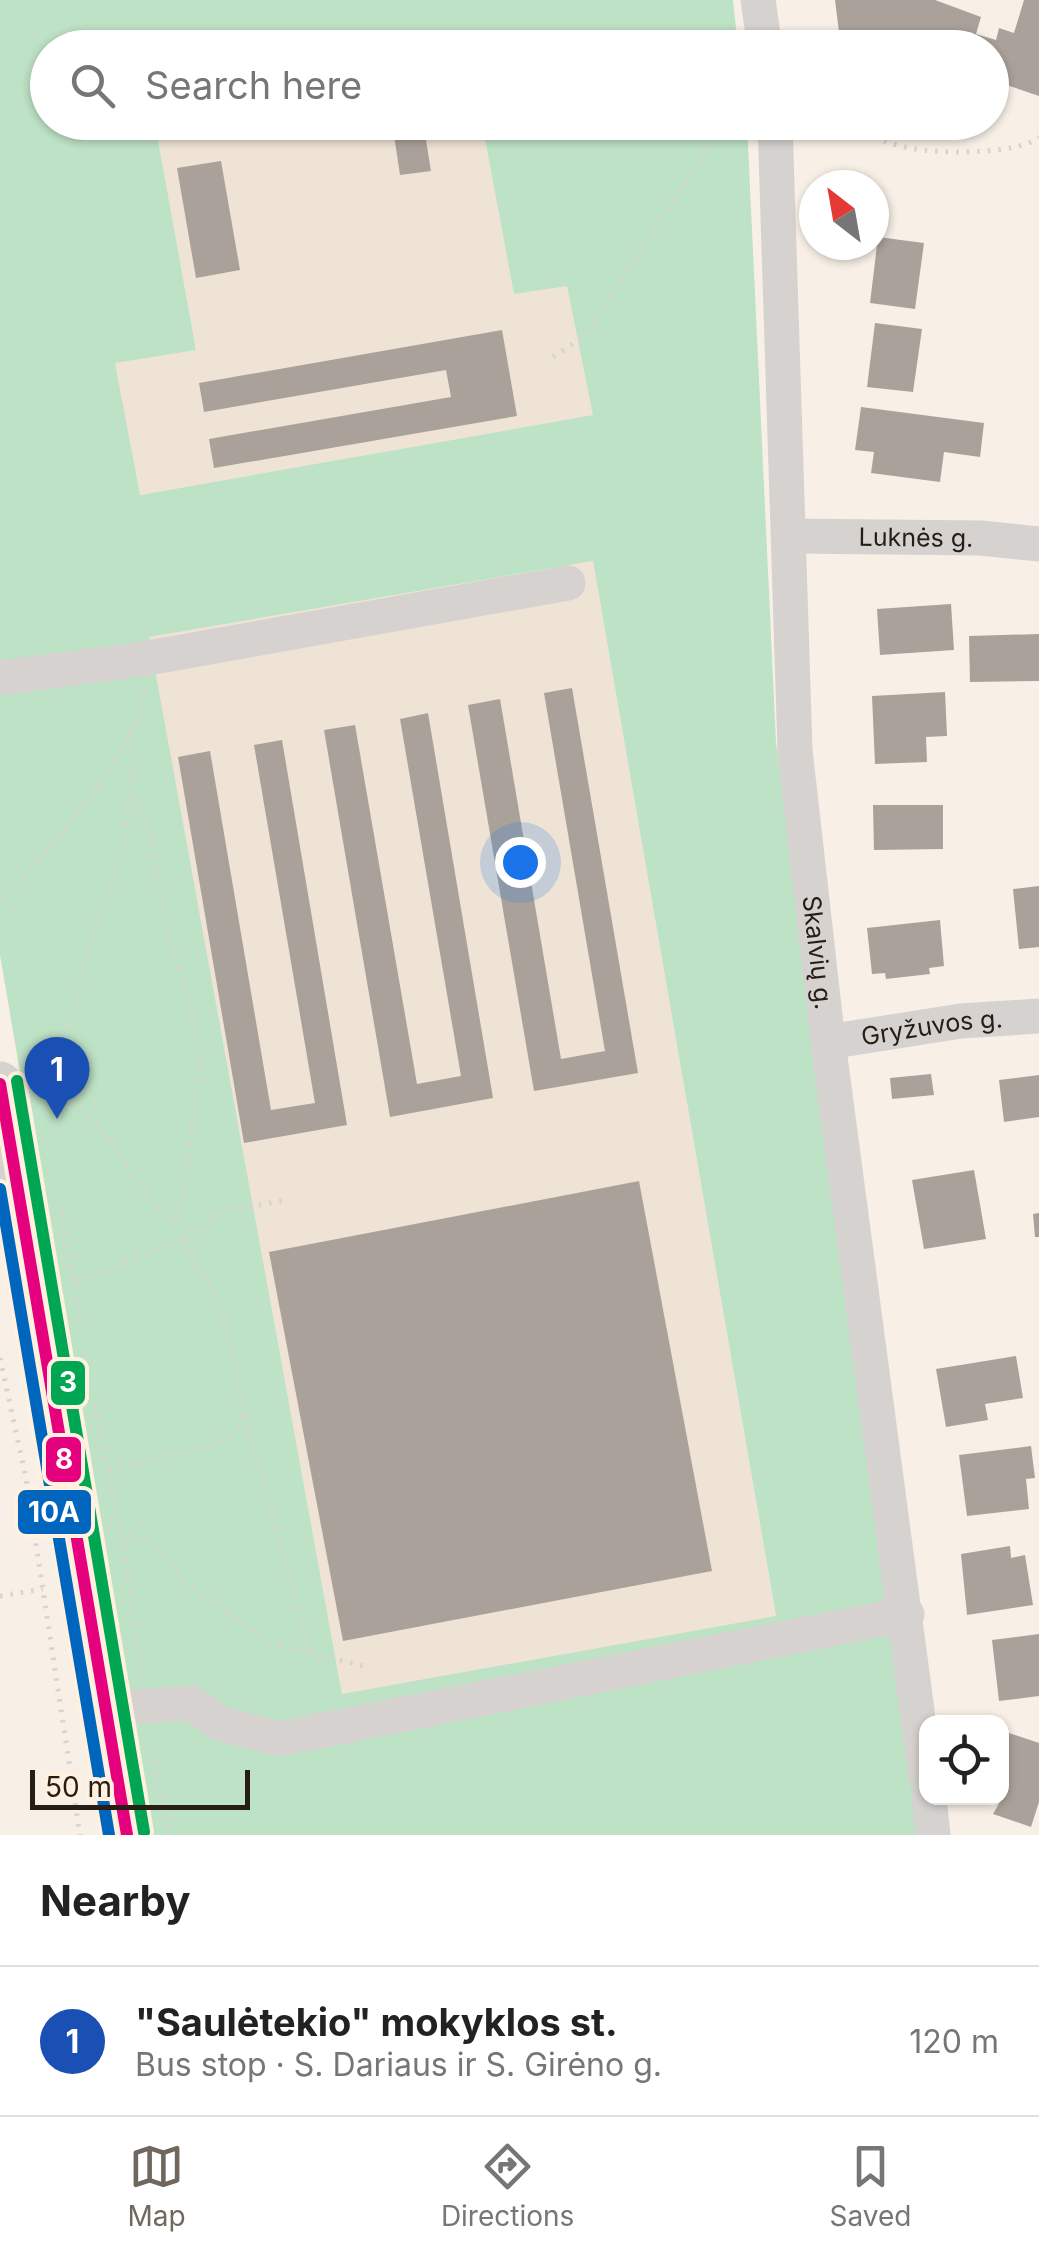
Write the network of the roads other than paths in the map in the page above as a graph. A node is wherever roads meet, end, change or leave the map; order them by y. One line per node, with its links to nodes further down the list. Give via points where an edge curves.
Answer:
1 (758, 0): 2 (street)
2 (762, 30)
3 (776, 140): 4 (street, Skalvių g.)
4 (791, 536): 5 (street, Luknės g.); 9 (street, Skalvių g., via 796,750)
5 (1039, 544)
6 (568, 583): 7 (street)
7 (0, 678)
8 (1039, 1016): 9 (street, Gryžuvos g.)
9 (828, 1042): 11 (street, Skalvių g.)
10 (0, 1084): 12 (street, via 58,1294 70,1516)
11 (907, 1614): 12 (street, via 278,1739 220,1723 191,1703); 13 (street, Skalvių g.)
12 (122, 1708): 15 (street)
13 (919, 1718)
14 (930, 1805): 16 (street)
15 (126, 1835)
16 (933, 1835)

